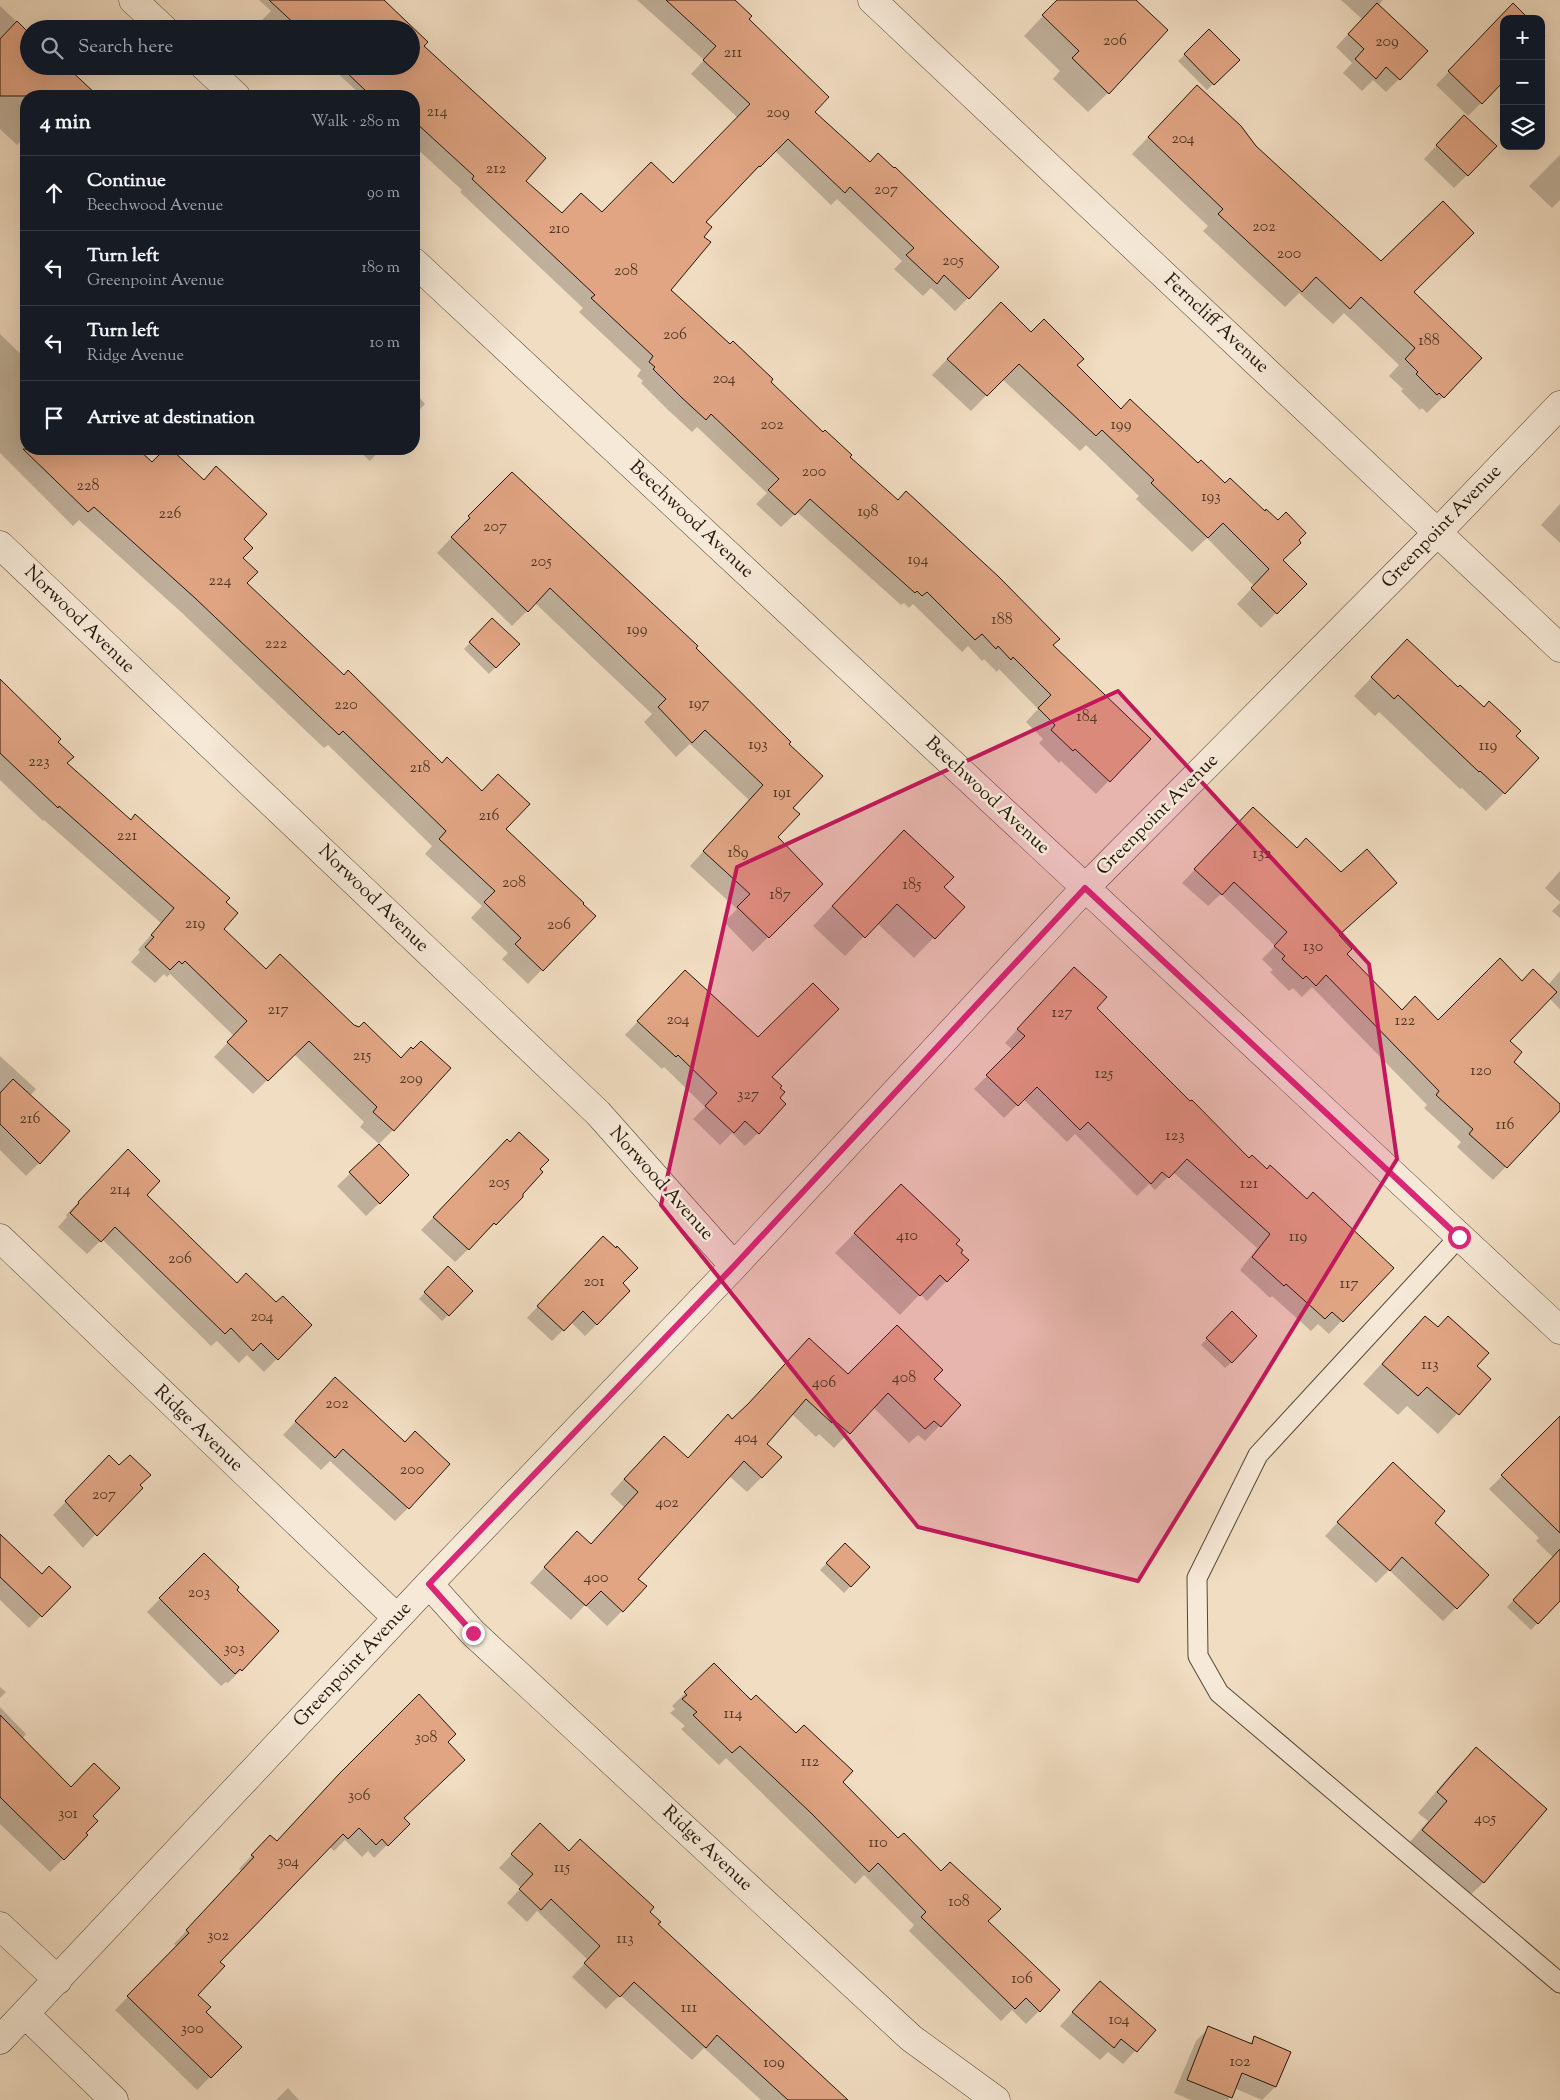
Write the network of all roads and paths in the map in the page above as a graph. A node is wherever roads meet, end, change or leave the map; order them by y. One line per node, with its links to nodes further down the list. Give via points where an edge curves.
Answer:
1 (133, 0): 3 (street)
2 (872, 0): 8 (street, Ferncliff Avenue)
3 (154, 20)
4 (214, 75): 5 (street)
5 (230, 90)
6 (420, 268): 11 (street, Beechwood Avenue)
7 (1560, 405): 8 (street, Greenpoint Avenue)
8 (1438, 533): 10 (street, Ferncliff Avenue); 11 (street, Greenpoint Avenue)
9 (0, 545): 14 (street, Norwood Avenue, via 598,1113)
10 (1560, 648)
11 (1085, 888): 12 (street, Beechwood Avenue); 14 (street, Greenpoint Avenue)
12 (1459, 1237): 15 (street, Beechwood Avenue); 20 (lane, via 1258,1455 1197,1578 1198,1656 1219,1693)
13 (0, 1238): 17 (street, Ridge Avenue)
14 (734, 1266): 16 (street, Greenpoint Avenue)
15 (1560, 1330)
16 (429, 1584): 17 (street, Greenpoint Avenue); 24 (street, Ridge Avenue, via 473,1633 911,2038)
17 (397, 1618): 19 (street, Greenpoint Avenue)
18 (0, 1926): 19 (street)
19 (58, 1980): 21 (street, Greenpoint Avenue)
20 (1560, 1984)
21 (25, 2014): 22 (street, Greenpoint Avenue); 23 (street)
22 (0, 2040)
23 (114, 2100)
24 (996, 2100)

